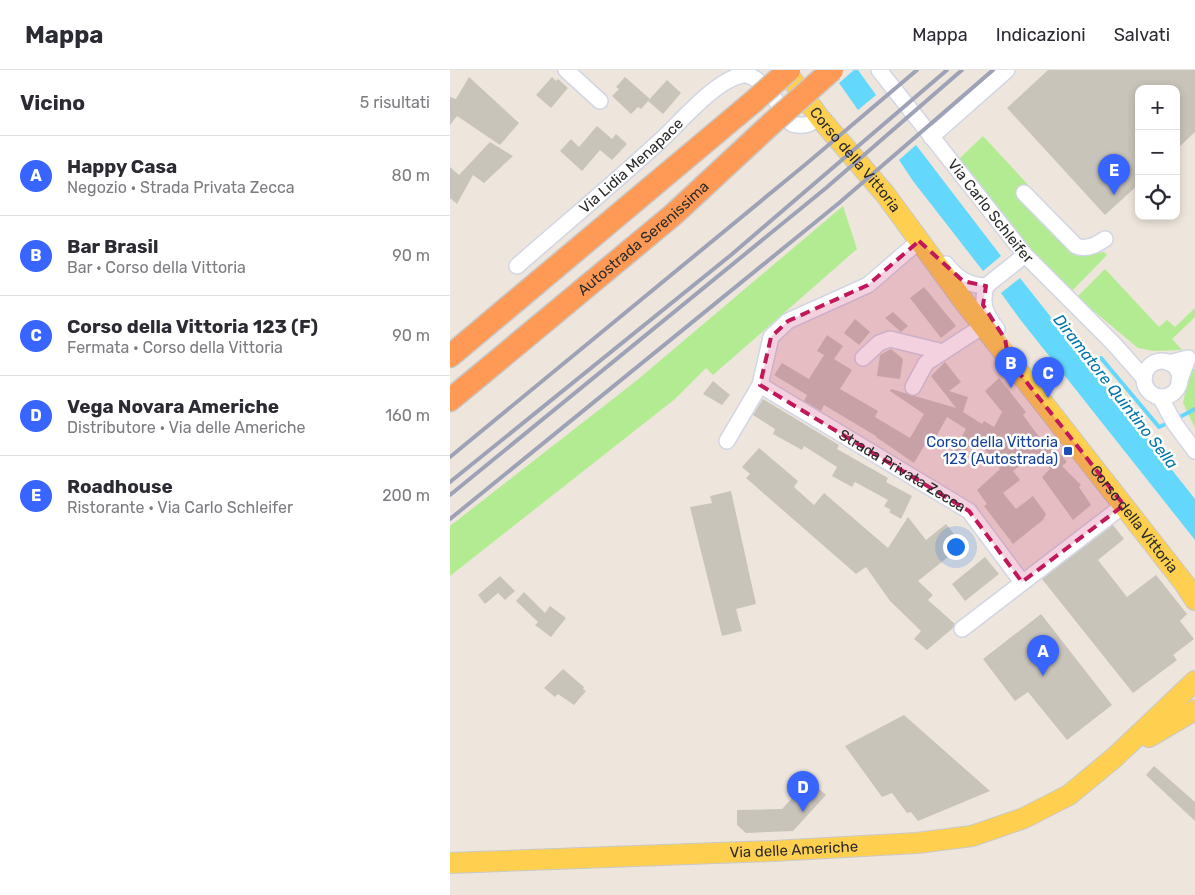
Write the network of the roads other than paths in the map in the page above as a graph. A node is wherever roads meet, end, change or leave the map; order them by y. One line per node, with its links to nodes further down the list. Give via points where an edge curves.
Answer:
1 (566, 70): 7 (street)
2 (786, 70): 8 (main road, Corso della Vittoria); 16 (highway, Autostrada Serenissima, bridge, via 754,101)
3 (832, 70): 32 (highway, Autostrada Serenissima, bridge, via 674,214)
4 (879, 70): 9 (street, Via Carlo Schleifer)
5 (1007, 70): 9 (street)
6 (754, 73): 8 (street, Via Lidia Menapace, via 792,124 811,124); 14 (street, Via Lidia Menapace, via 730,80 713,91)
7 (600, 101)
8 (820, 117): 12 (main road, Corso della Vittoria, via 885,194)
9 (931, 137): 13 (street, Via Carlo Schleifer)
10 (1024, 193): 11 (street, via 1076,246 1095,246)
11 (1105, 239)
12 (922, 245): 15 (street, Corso della Vittoria, via 943,259 963,281); 17 (main road, Corso della Vittoria); 28 (street, via 868,285 788,321 770,337)
13 (1020, 259): 15 (street); 19 (street, Via Carlo Schleifer)
14 (516, 266)
15 (986, 286): 24 (street, Corso della Vittoria, via 983,305 987,317 1005,338)
16 (519, 300): 18 (highway); 22 (highway, Autostrada Serenissima)
17 (983, 326): 20 (street); 24 (main road, Corso della Vittoria)
18 (450, 343)
19 (1113, 343): 26 (street); 27 (street)
20 (943, 352): 23 (street, via 890,339 879,343); 30 (street, via 926,363)
21 (1191, 354): 25 (street); 29 (street)
22 (450, 356)
23 (863, 358)
24 (1010, 360): 37 (main road, Corso della Vittoria)
25 (1169, 363): 26 (street, via 1158,361); 29 (street, via 1177,370)
26 (1153, 364): 27 (street)
27 (1144, 378): 31 (street, via 1146,388)
28 (760, 385): 35 (street); 38 (street, Strada Privata Zecca, via 969,511)
29 (1178, 386): 31 (street, via 1169,395); 33 (street)
30 (913, 387)
31 (1160, 397): 33 (street)
32 (450, 400)
33 (1176, 418): 34 (street); 36 (street)
34 (1195, 440)
35 (727, 441)
36 (1195, 451)
37 (1124, 505): 38 (street); 39 (main road, Corso della Vittoria)
38 (1022, 582): 41 (street)
39 (1190, 586): 40 (main road, Corso della Vittoria)
40 (1195, 600)
41 (962, 629)
42 (1195, 681): 44 (main road, Via delle Americhe)
43 (1195, 710): 44 (main road, Via delle Americhe)
44 (1115, 757): 45 (main road, Via delle Americhe, via 1069,795 1024,818 972,836 917,843 773,851)
45 (450, 863)

